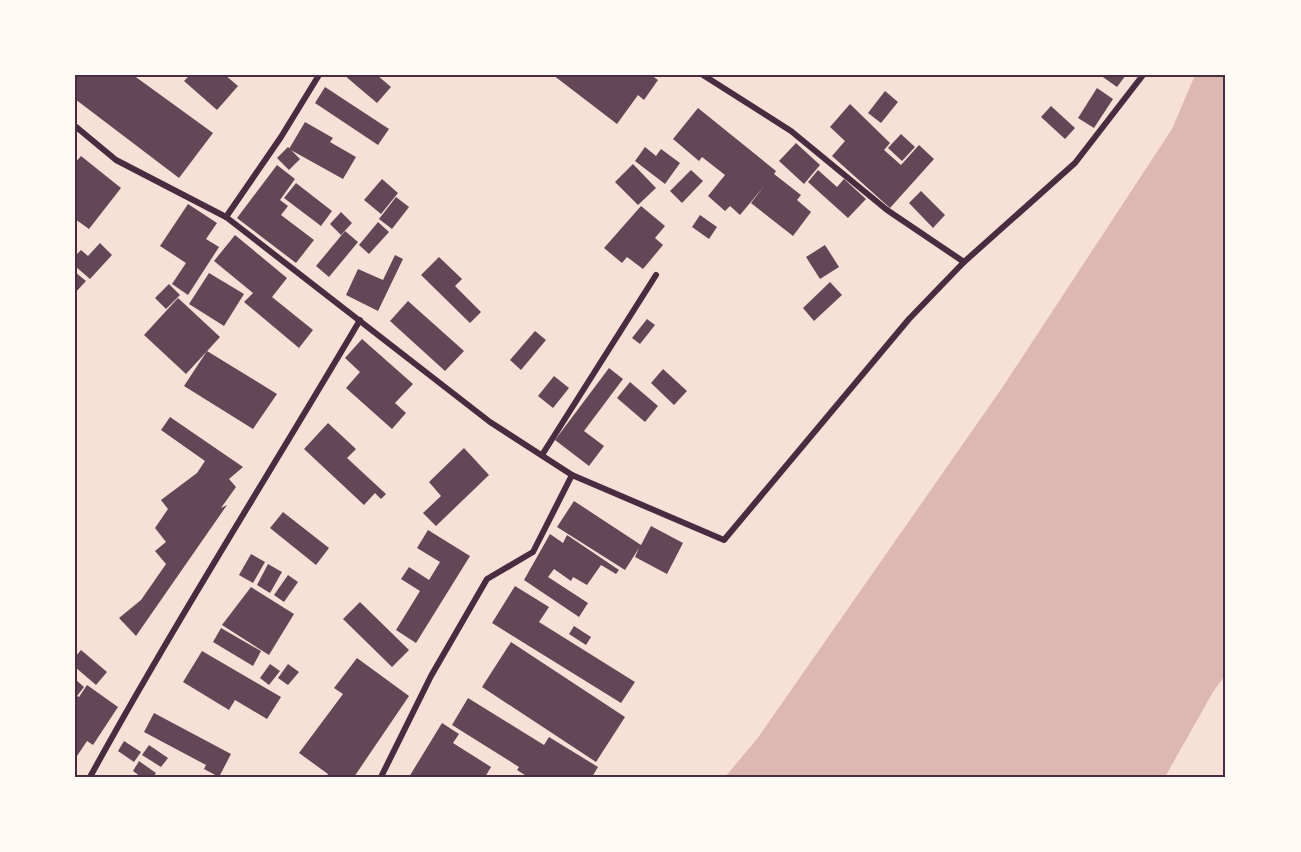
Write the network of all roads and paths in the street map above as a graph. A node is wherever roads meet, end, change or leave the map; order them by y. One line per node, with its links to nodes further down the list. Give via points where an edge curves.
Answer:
1 (319, 75): 5 (street)
2 (703, 75): 6 (street, via 791,131 887,210)
3 (1143, 75): 6 (street, via 1075,163)
4 (75, 126): 5 (street, via 116,160)
5 (226, 217): 8 (street)
6 (964, 262): 10 (street, via 909,319 724,540)
7 (656, 275): 9 (street)
8 (360, 320): 9 (street, via 490,422); 11 (street, via 141,684)
9 (542, 455): 10 (street)
10 (572, 475): 12 (street, via 533,552 487,579 431,676)
11 (90, 777)
12 (381, 777)

